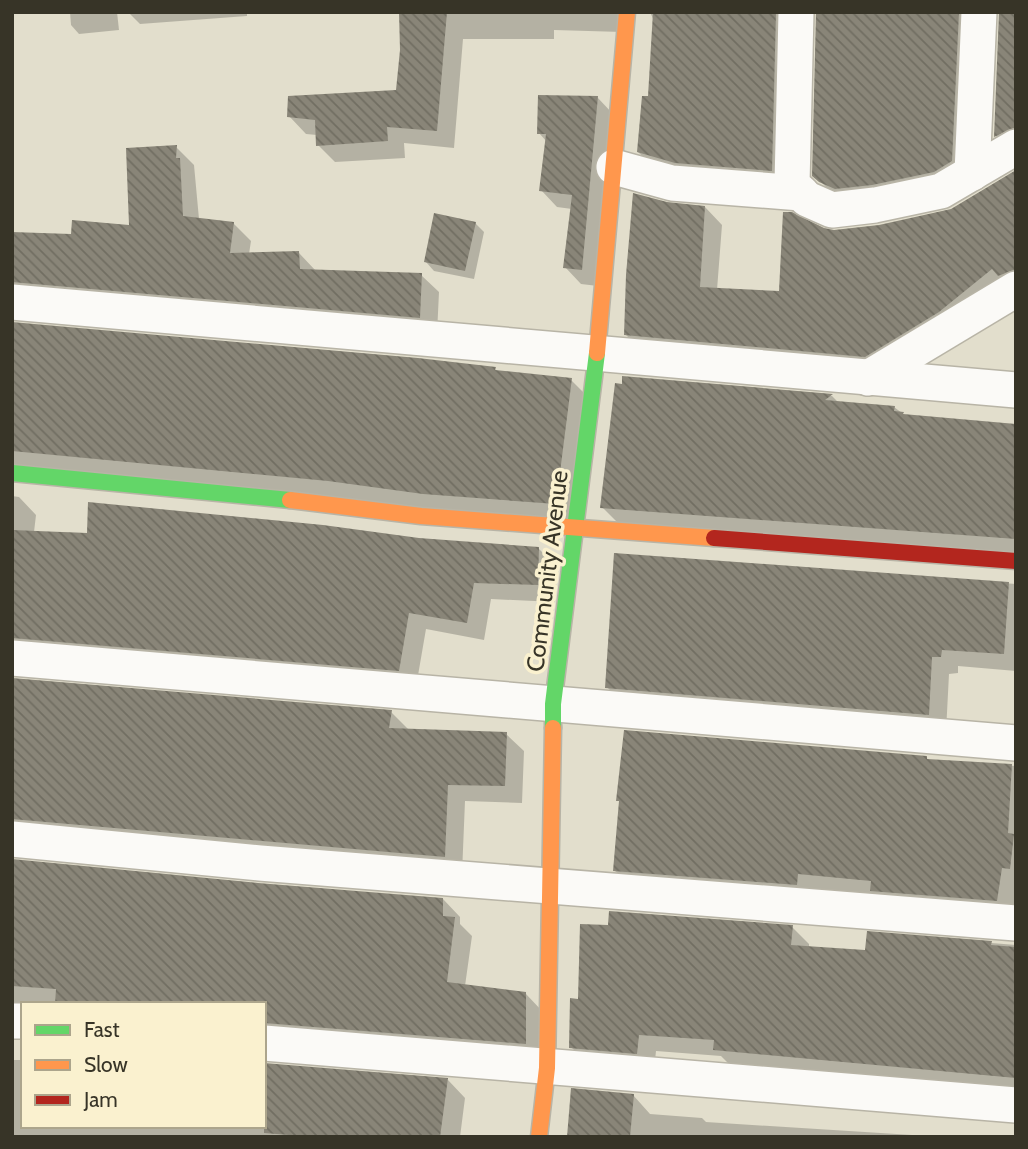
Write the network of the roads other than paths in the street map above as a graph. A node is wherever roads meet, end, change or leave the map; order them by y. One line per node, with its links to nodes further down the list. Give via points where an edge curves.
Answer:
1 (626, 12): 5 (street, Community Avenue)
2 (796, 12): 7 (street, via 792,184)
3 (979, 12): 6 (street)
4 (1016, 147): 6 (street)
5 (614, 167): 7 (street, via 672,183); 10 (street, Community Avenue)
6 (972, 173): 7 (street, via 941,191 875,205 832,210)
7 (801, 193)
8 (1016, 289): 11 (street)
9 (12, 302): 10 (street)
10 (597, 355): 11 (street); 14 (street, Community Avenue)
11 (868, 378): 12 (street)
12 (1016, 390)
13 (12, 473): 14 (street, via 421,516)
14 (576, 527): 15 (street); 17 (street, Community Avenue)
15 (1016, 561)
16 (12, 658): 17 (street)
17 (553, 704): 18 (street); 20 (street, Community Avenue)
18 (1016, 743)
19 (12, 839): 20 (street)
20 (552, 885): 21 (street); 23 (street, Community Avenue)
21 (1016, 923)
22 (266, 1043): 23 (street)
23 (547, 1068): 24 (street); 25 (street, Community Avenue)
24 (1016, 1105)
25 (538, 1137)

